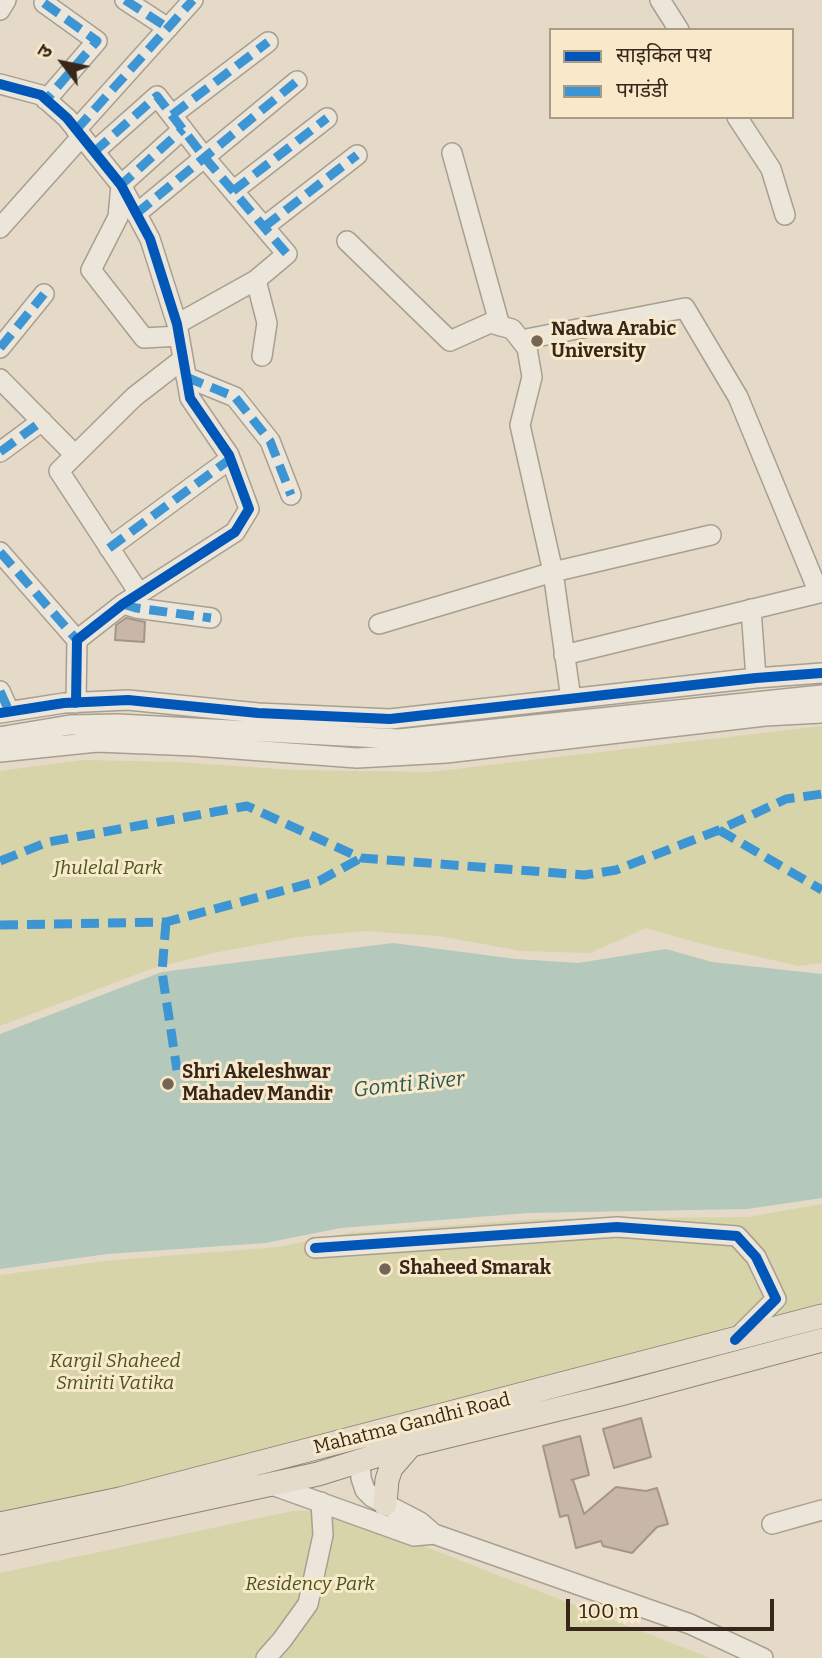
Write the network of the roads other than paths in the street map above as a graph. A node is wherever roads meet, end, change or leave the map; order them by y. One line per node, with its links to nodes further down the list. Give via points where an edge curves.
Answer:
1 (6, 0): 6 (street)
2 (125, 0): 7 (street)
3 (193, 0): 7 (street)
4 (660, 0): 8 (street)
5 (44, 3): 12 (street, via 97,41)
6 (0, 10)
7 (168, 28): 16 (street)
8 (678, 28)
9 (268, 42): 15 (street)
10 (297, 81): 19 (street)
11 (0, 84): 12 (street)
12 (47, 100): 16 (street)
13 (327, 118): 21 (street)
14 (738, 119): 23 (street, via 771,169)
15 (177, 122): 16 (street, via 157,96); 19 (street); 20 (street)
16 (84, 140): 20 (street); 25 (street)
17 (452, 153): 29 (street)
18 (357, 155): 24 (street)
19 (205, 158): 21 (street); 22 (street)
20 (121, 185): 22 (street); 30 (street, via 118,217 91,270 144,338)
21 (233, 191): 24 (street)
22 (136, 214): 30 (street, via 150,239)
23 (785, 215)
24 (264, 227): 27 (street, via 286,254)
25 (0, 228)
26 (347, 241): 29 (street, via 450,341 490,323)
27 (256, 279): 30 (street); 33 (street, via 267,323)
28 (44, 294): 32 (street)
29 (500, 326): 31 (street, via 512,329)
30 (178, 330): 34 (street)
31 (521, 340): 44 (street, via 532,377 520,425); 46 (street, via 685,308 738,397 820,593)
32 (0, 348)
33 (262, 356)
34 (185, 368): 38 (street, via 134,397); 39 (street, via 190,398); 40 (street, via 235,397 270,440)
35 (0, 379): 36 (street)
36 (42, 421): 37 (street); 38 (street)
37 (0, 452)
38 (75, 455): 42 (street, via 59,471)
39 (230, 459): 42 (street); 45 (street, via 249,509 243,521 235,532)
40 (291, 495)
41 (711, 536): 44 (street)
42 (110, 548): 45 (street)
43 (0, 552): 49 (street)
44 (554, 572): 48 (street); 50 (street)
45 (131, 598): 47 (street, via 136,608); 49 (street)
46 (751, 609): 50 (street); 52 (street)
47 (211, 618)
48 (379, 624)
49 (77, 640): 56 (street)
50 (564, 655): 55 (street)
51 (822, 673): 52 (street)
52 (756, 678): 55 (street)
53 (0, 691): 57 (street)
54 (822, 695): 59 (street, via 399,739 118,724 71,725)
55 (571, 699): 56 (street, via 376,719 128,701)
56 (76, 703): 57 (street)
57 (5, 712)
58 (822, 713): 60 (street, via 446,753 357,758 97,742)
59 (0, 737)
60 (0, 752)
61 (315, 1248): 63 (street, via 617,1227 737,1236 756,1257 776,1299)
62 (822, 1316): 63 (main road, Mahatma Gandhi Road)
63 (734, 1340): 71 (main road, Mahatma Gandhi Road, via 120,1499)
64 (822, 1340): 65 (main road, Mahatma Gandhi Road)
65 (411, 1446): 66 (main road, Mahatma Gandhi Road); 69 (main road, via 391,1468)
66 (360, 1461): 67 (main road, Mahatma Gandhi Road); 69 (street, via 365,1490)
67 (272, 1485): 68 (street); 74 (main road, Mahatma Gandhi Road)
68 (321, 1502): 73 (street, via 414,1535); 75 (street, via 323,1535 308,1604)
69 (385, 1504): 73 (street)
70 (822, 1510): 72 (street)
71 (0, 1524)
72 (772, 1524)
73 (434, 1534): 76 (street, via 690,1624)
74 (0, 1543)
75 (266, 1658)
76 (763, 1658)

